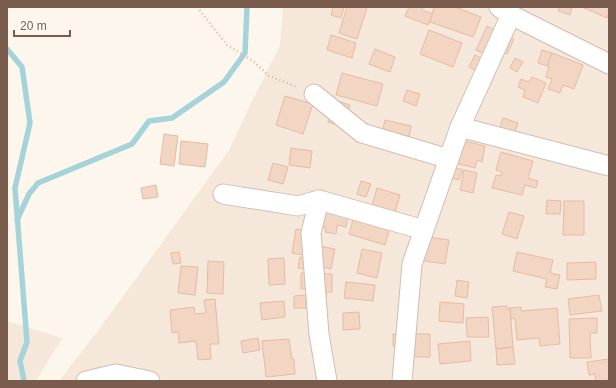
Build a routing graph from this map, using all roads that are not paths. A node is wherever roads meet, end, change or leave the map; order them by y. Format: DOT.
graph roads {
  1 [pos="505,11"];
  2 [pos="609,64"];
  3 [pos="314,94"];
  4 [pos="460,127"];
  5 [pos="449,159"];
  6 [pos="609,166"];
  7 [pos="223,194"];
  8 [pos="319,200"];
  9 [pos="424,230"];
  10 [pos="86,381"];
  11 [pos="150,381"];
  12 [pos="327,381"];
  13 [pos="402,381"];
  1 -- 2 [label="street"];
  1 -- 4 [label="street"];
  3 -- 5 [label="street"];
  4 -- 5 [label="street"];
  4 -- 6 [label="street"];
  5 -- 9 [label="street"];
  7 -- 8 [label="street"];
  8 -- 9 [label="street"];
  8 -- 12 [label="street"];
  9 -- 13 [label="street"];
  10 -- 11 [label="street"];
}
